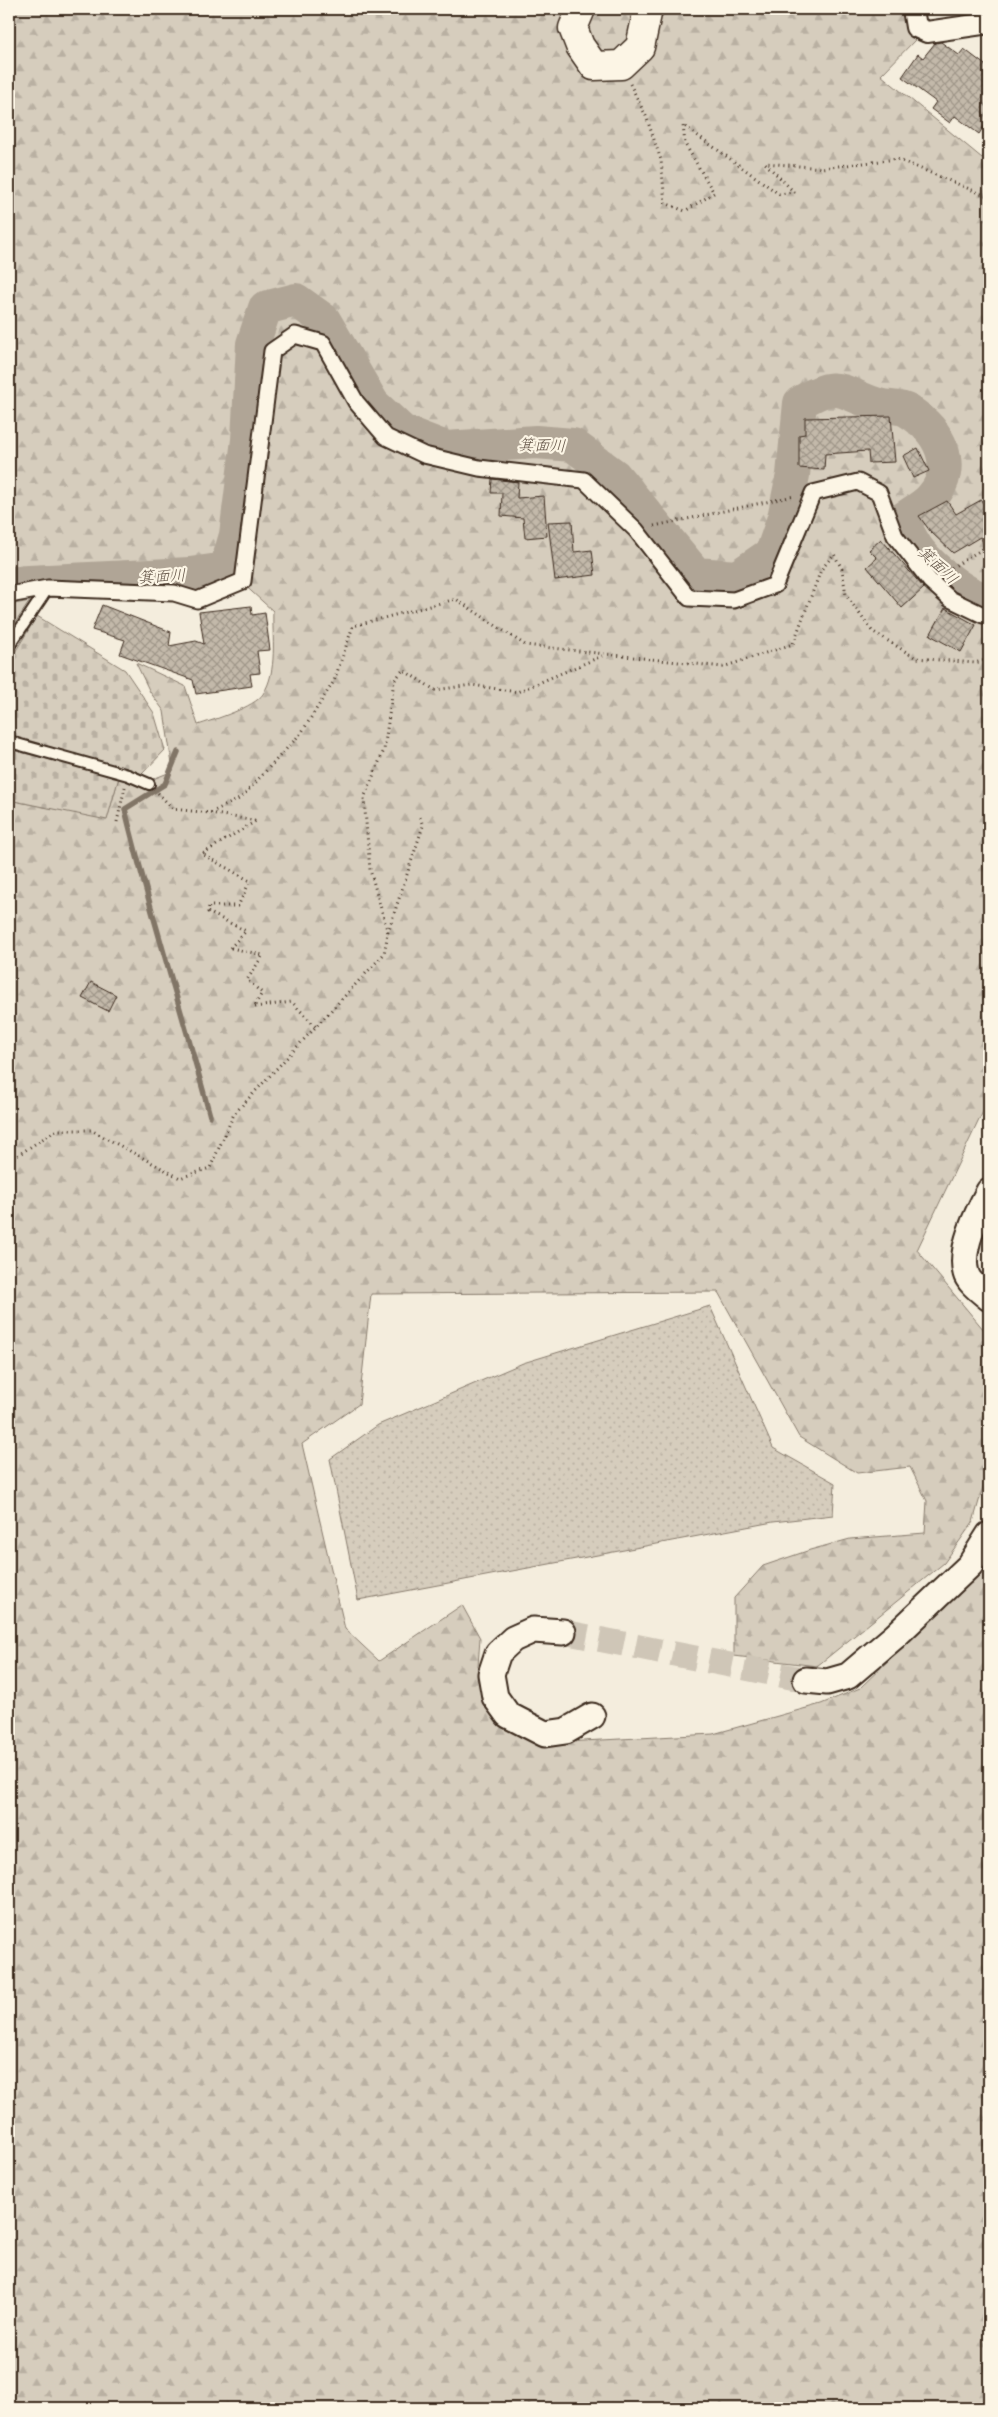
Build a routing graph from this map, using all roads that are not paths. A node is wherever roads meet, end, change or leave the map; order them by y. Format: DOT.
graph roads {
  1 [pos="580,9"];
  2 [pos="648,9"];
  3 [pos="913,9"];
  4 [pos="989,23"];
  5 [pos="48,588"];
  6 [pos="9,595"];
  7 [pos="989,614"];
  8 [pos="9,646"];
  9 [pos="9,740"];
  10 [pos="149,784"];
  11 [pos="989,1191"];
  12 [pos="989,1298"];
  13 [pos="989,1535"];
  14 [pos="563,1632"];
  15 [pos="806,1680"];
  16 [pos="592,1716"];
  1 -- 2 [label="main road"];
  3 -- 4 [label="street"];
  5 -- 6 [label="street"];
  5 -- 7 [label="street"];
  5 -- 8 [label="lane"];
  9 -- 10 [label="lane"];
  11 -- 12 [label="street"];
  13 -- 15 [label="street"];
  14 -- 16 [label="street"];
}
